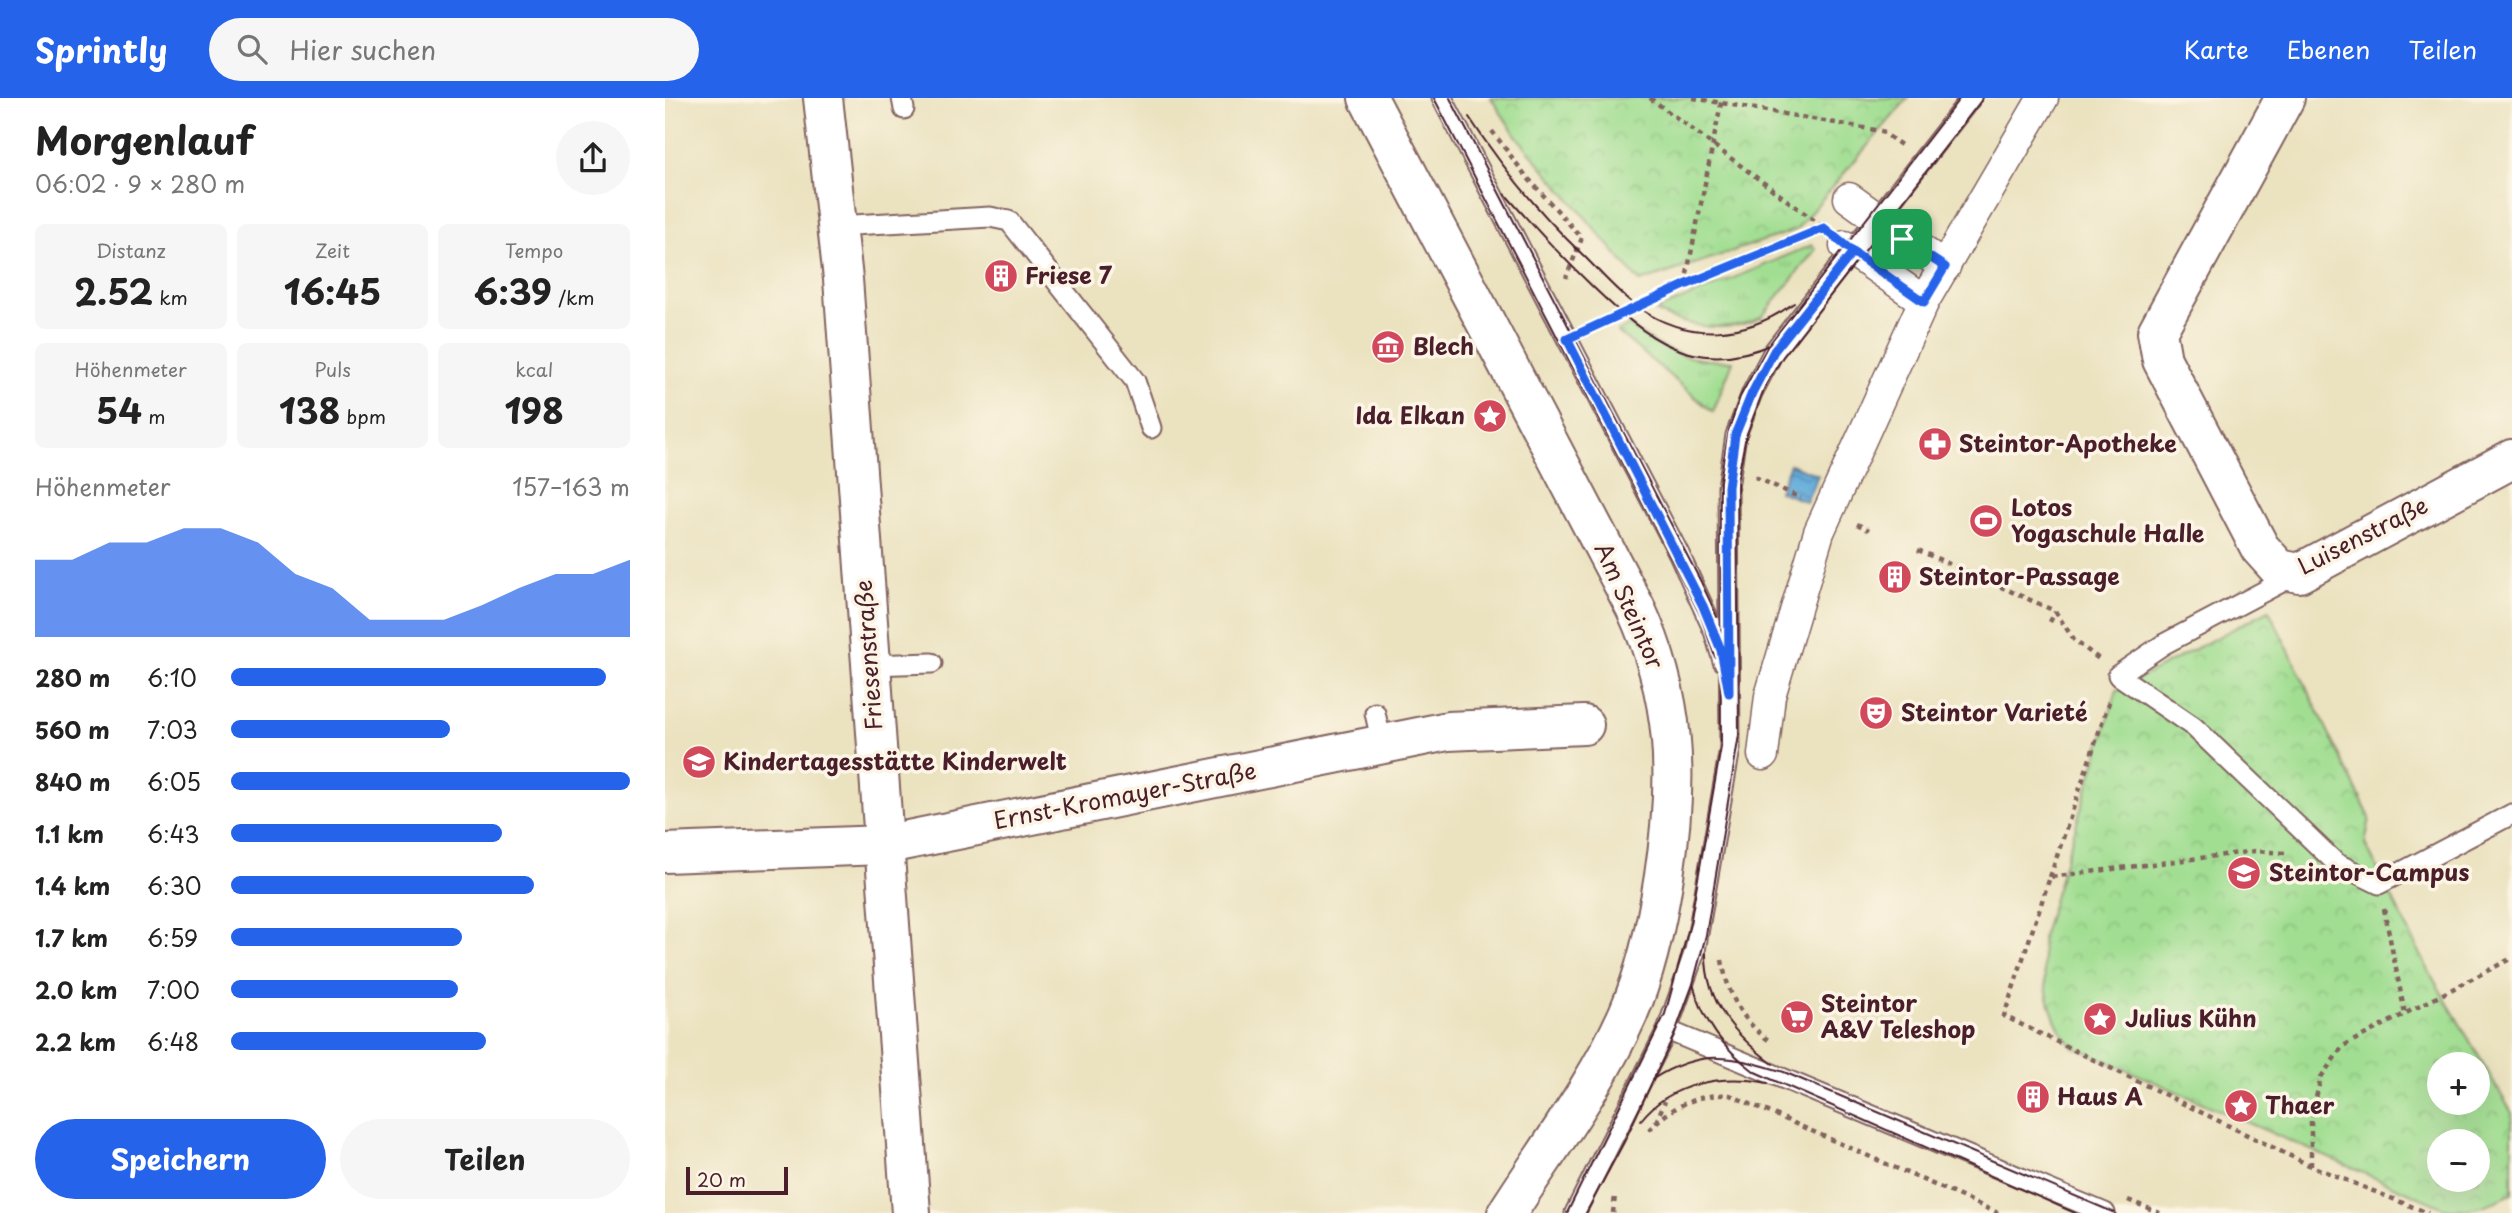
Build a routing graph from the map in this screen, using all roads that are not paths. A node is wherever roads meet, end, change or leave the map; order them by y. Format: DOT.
graph roads {
  1 [pos="823,98"];
  2 [pos="1369,98"];
  3 [pos="1442,98"];
  4 [pos="1971,98"];
  5 [pos="2043,98"];
  6 [pos="2285,98"];
  7 [pos="1849,198"];
  8 [pos="1877,220"];
  9 [pos="836,226"];
  10 [pos="1849,249"];
  11 [pos="1945,267"];
  12 [pos="1924,302"];
  13 [pos="1151,428"];
  14 [pos="2512,459"];
  15 [pos="2299,573"];
  16 [pos="932,663"];
  17 [pos="870,665"];
  18 [pos="1729,693"];
  19 [pos="1584,724"];
  20 [pos="1763,755"];
  21 [pos="2512,814"];
  22 [pos="883,845"];
  23 [pos="665,853"];
  24 [pos="1667,1030"];
  25 [pos="911,1213"];
  26 [pos="1507,1213"];
  27 [pos="1575,1213"];
  28 [pos="2105,1213"];
  1 -- 9 [label="street, Friesenstraße"];
  2 -- 26 [label="street, Am Steintor"];
  3 -- 18 [label="lane"];
  4 -- 8 [label="lane"];
  5 -- 11 [label="street"];
  6 -- 15 [label="street, Luisenstraße"];
  7 -- 8 [label="street"];
  8 -- 10 [label="lane"];
  8 -- 11 [label="street"];
  9 -- 13 [label="lane"];
  9 -- 17 [label="street, Friesenstraße"];
  10 -- 12 [label="street"];
  10 -- 18 [label="lane"];
  11 -- 12 [label="street"];
  12 -- 20 [label="street"];
  14 -- 15 [label="street, Luisenstraße"];
  15 -- 21 [label="lane"];
  16 -- 17 [label="lane"];
  17 -- 22 [label="street, Friesenstraße"];
  18 -- 24 [label="lane"];
  19 -- 22 [label="street, Ernst-Kromayer-Straße"];
  22 -- 23 [label="street, Ernst-Kromayer-Straße"];
  22 -- 25 [label="street, Friesenstraße"];
  24 -- 27 [label="lane"];
  24 -- 28 [label="lane"];
}
